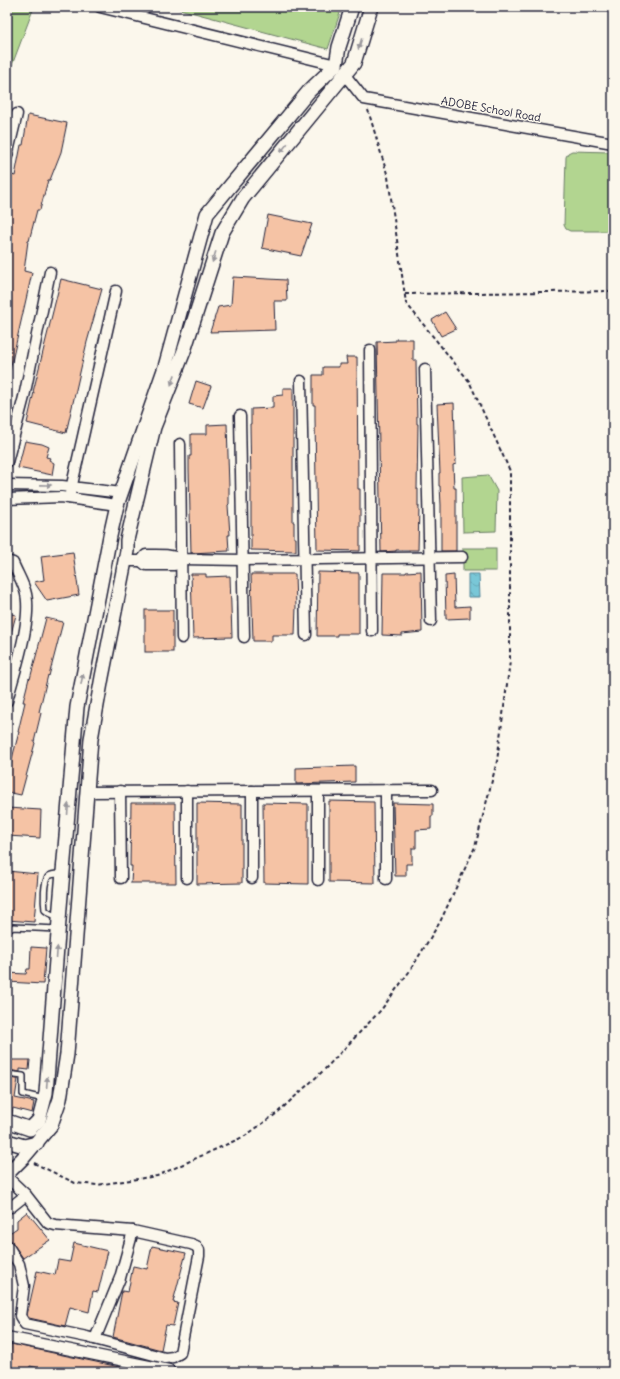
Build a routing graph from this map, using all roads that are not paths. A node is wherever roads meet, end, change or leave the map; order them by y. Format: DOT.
graph roads {
  1 [pos="100,7"];
  2 [pos="352,7"];
  3 [pos="371,7"];
  4 [pos="340,70"];
  5 [pos="17,114"];
  6 [pos="613,143"];
  7 [pos="7,156"];
  8 [pos="50,272"];
  9 [pos="116,291"];
  10 [pos="170,347"];
  11 [pos="370,350"];
  12 [pos="184,351"];
  13 [pos="425,369"];
  14 [pos="301,381"];
  15 [pos="240,416"];
  16 [pos="180,444"];
  17 [pos="7,462"];
  18 [pos="7,485"];
  19 [pos="71,486"];
  20 [pos="122,493"];
  21 [pos="69,498"];
  22 [pos="7,500"];
  23 [pos="117,505"];
  24 [pos="430,557"];
  25 [pos="462,557"];
  26 [pos="371,558"];
  27 [pos="181,559"];
  28 [pos="305,559"];
  29 [pos="243,560"];
  30 [pos="7,561"];
  31 [pos="124,561"];
  32 [pos="431,622"];
  33 [pos="372,630"];
  34 [pos="306,635"];
  35 [pos="244,637"];
  36 [pos="182,638"];
  37 [pos="7,701"];
  38 [pos="386,790"];
  39 [pos="432,790"];
  40 [pos="120,791"];
  41 [pos="187,791"];
  42 [pos="252,791"];
  43 [pos="318,791"];
  44 [pos="87,792"];
  45 [pos="66,839"];
  46 [pos="84,840"];
  47 [pos="120,878"];
  48 [pos="187,878"];
  49 [pos="252,878"];
  50 [pos="318,880"];
  51 [pos="386,880"];
  52 [pos="59,923"];
  53 [pos="7,931"];
  54 [pos="7,1074"];
  55 [pos="45,1099"];
  56 [pos="7,1121"];
  57 [pos="7,1141"];
  58 [pos="37,1144"];
  59 [pos="7,1174"];
  60 [pos="7,1177"];
  61 [pos="26,1195"];
  62 [pos="8,1207"];
  63 [pos="133,1231"];
  64 [pos="7,1245"];
  65 [pos="8,1337"];
  66 [pos="95,1339"];
  67 [pos="7,1348"];
  68 [pos="169,1370"];
  1 -- 4 [label="street"];
  2 -- 4 [label="street"];
  3 -- 4 [label="street, one-way"];
  4 -- 6 [label="street, ADOBE School Road"];
  4 -- 10 [label="street"];
  4 -- 12 [label="street, one-way"];
  5 -- 7 [label="street"];
  8 -- 17 [label="street"];
  9 -- 19 [label="street"];
  10 -- 12 [label="street"];
  10 -- 20 [label="street"];
  11 -- 26 [label="street"];
  12 -- 31 [label="street, one-way"];
  13 -- 24 [label="street"];
  14 -- 28 [label="street"];
  15 -- 29 [label="street"];
  16 -- 27 [label="street"];
  18 -- 19 [label="street, one-way"];
  19 -- 20 [label="street"];
  19 -- 21 [label="street"];
  20 -- 23 [label="street"];
  21 -- 22 [label="street"];
  21 -- 23 [label="street"];
  45 -- 23 [label="street, one-way"];
  24 -- 25 [label="street"];
  24 -- 26 [label="street"];
  24 -- 32 [label="street"];
  26 -- 28 [label="street"];
  26 -- 33 [label="street"];
  27 -- 29 [label="street"];
  27 -- 31 [label="street"];
  27 -- 36 [label="street"];
  28 -- 29 [label="street"];
  28 -- 34 [label="street"];
  29 -- 35 [label="street"];
  30 -- 37 [label="street"];
  31 -- 44 [label="street"];
  38 -- 39 [label="street"];
  38 -- 43 [label="street"];
  38 -- 51 [label="street"];
  40 -- 41 [label="street"];
  40 -- 44 [label="street"];
  40 -- 47 [label="street"];
  41 -- 42 [label="street"];
  41 -- 48 [label="street"];
  42 -- 43 [label="street"];
  42 -- 49 [label="street"];
  43 -- 50 [label="street"];
  44 -- 46 [label="street"];
  45 -- 46 [label="street"];
  45 -- 52 [label="street"];
  46 -- 58 [label="street"];
  52 -- 53 [label="lane"];
  55 -- 52 [label="street, one-way"];
  54 -- 55 [label="lane"];
  55 -- 56 [label="street"];
  57 -- 58 [label="street"];
  58 -- 59 [label="street"];
  60 -- 61 [label="street"];
  61 -- 62 [label="street"];
  61 -- 63 [label="street"];
  63 -- 66 [label="street"];
  63 -- 66 [label="street"];
  64 -- 66 [label="street"];
  65 -- 67 [label="street"];
  65 -- 68 [label="street"];
}
